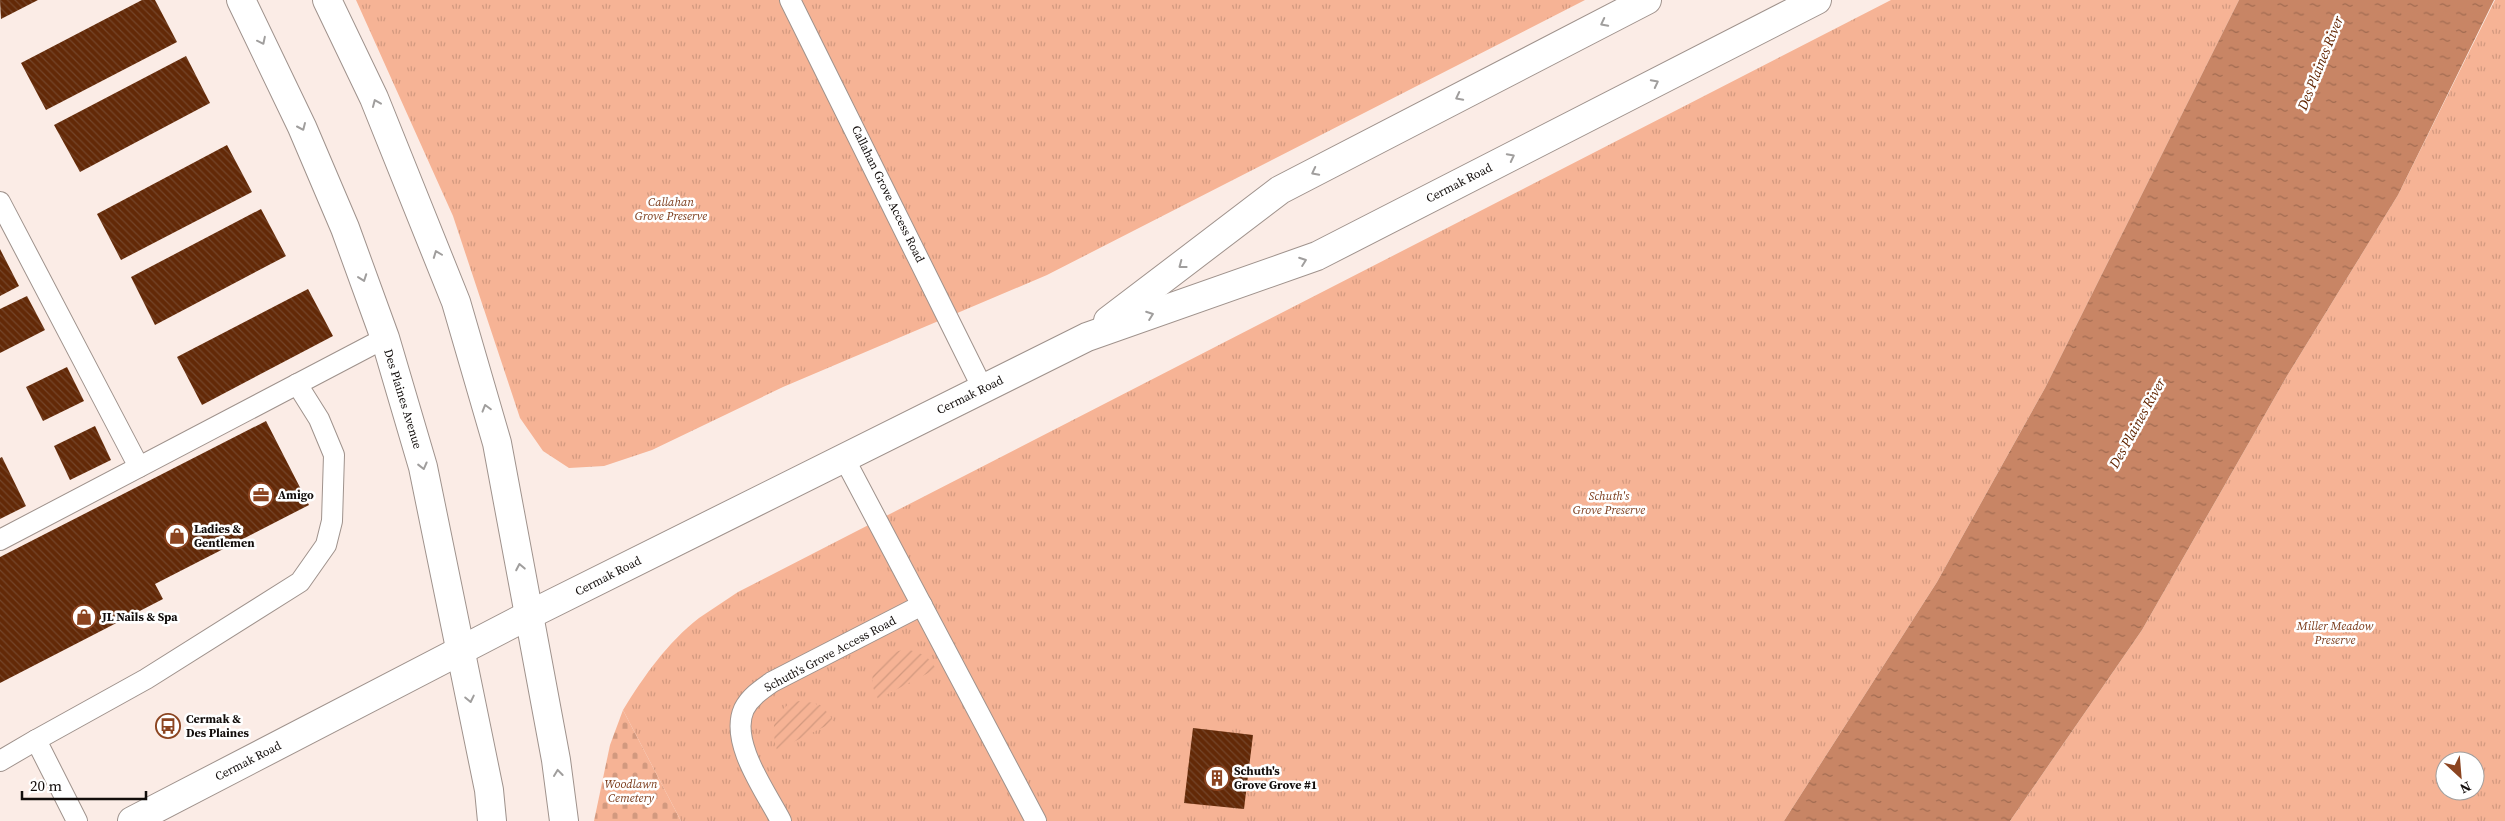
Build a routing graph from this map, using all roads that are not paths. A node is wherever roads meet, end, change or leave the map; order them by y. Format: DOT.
graph roads {
  1 [pos="241,0"];
  2 [pos="326,0"];
  3 [pos="790,0"];
  4 [pos="1647,0"];
  5 [pos="1817,0"];
  6 [pos="0,202"];
  7 [pos="1087,337"];
  8 [pos="385,338"];
  9 [pos="297,384"];
  10 [pos="983,389"];
  11 [pos="844,458"];
  12 [pos="139,467"];
  13 [pos="0,540"];
  14 [pos="922,606"];
  15 [pos="529,615"];
  16 [pos="461,652"];
  17 [pos="36,740"];
  18 [pos="0,760"];
  19 [pos="77,821"];
  20 [pos="132,821"];
  21 [pos="492,821"];
  22 [pos="564,821"];
  23 [pos="781,821"];
  24 [pos="1036,821"];
  1 -- 8 [label="main road, Des Plaines Avenue, one-way"];
  15 -- 2 [label="main road, one-way"];
  3 -- 10 [label="lane, Callahan Grove Access Road"];
  4 -- 7 [label="main road, Cermak Road, one-way"];
  7 -- 5 [label="main road, Cermak Road, one-way"];
  6 -- 12 [label="lane"];
  7 -- 10 [label="main road, Cermak Road"];
  8 -- 9 [label="lane"];
  8 -- 16 [label="main road, Des Plaines Avenue, one-way"];
  9 -- 12 [label="lane"];
  9 -- 17 [label="lane"];
  10 -- 11 [label="main road, Cermak Road"];
  11 -- 14 [label="lane"];
  11 -- 15 [label="main road, Cermak Road"];
  12 -- 13 [label="lane"];
  14 -- 23 [label="lane, Schuth's Grove Access Road"];
  14 -- 24 [label="lane"];
  15 -- 16 [label="main road, Cermak Road"];
  22 -- 15 [label="main road, one-way"];
  16 -- 20 [label="main road, Cermak Road"];
  16 -- 21 [label="main road, Des Plaines Avenue, one-way"];
  17 -- 18 [label="lane"];
  17 -- 19 [label="lane"];
}
